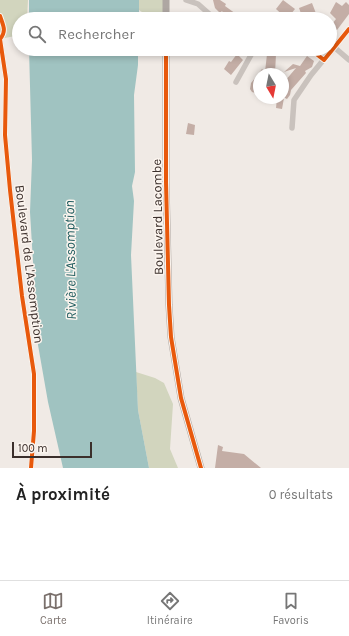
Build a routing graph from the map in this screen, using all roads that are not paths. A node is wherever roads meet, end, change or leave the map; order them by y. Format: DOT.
graph roads {
  1 [pos="166,0"];
  2 [pos="186,0"];
  3 [pos="166,12"];
  4 [pos="207,12"];
  5 [pos="349,29"];
  6 [pos="0,39"];
  7 [pos="337,43"];
  8 [pos="337,50"];
  9 [pos="166,56"];
  10 [pos="250,56"];
  11 [pos="327,56"];
  12 [pos="349,60"];
  13 [pos="236,82"];
  14 [pos="292,128"];
  15 [pos="31,468"];
  16 [pos="201,468"];
  1 -- 3 [label="main road"];
  2 -- 4 [label="street"];
  5 -- 7 [label="street"];
  6 -- 15 [label="street, Boulevard de L'Assomption"];
  8 -- 12 [label="street"];
  9 -- 16 [label="main road, Boulevard Lacombe"];
  10 -- 13 [label="street"];
  11 -- 14 [label="street"];
}
